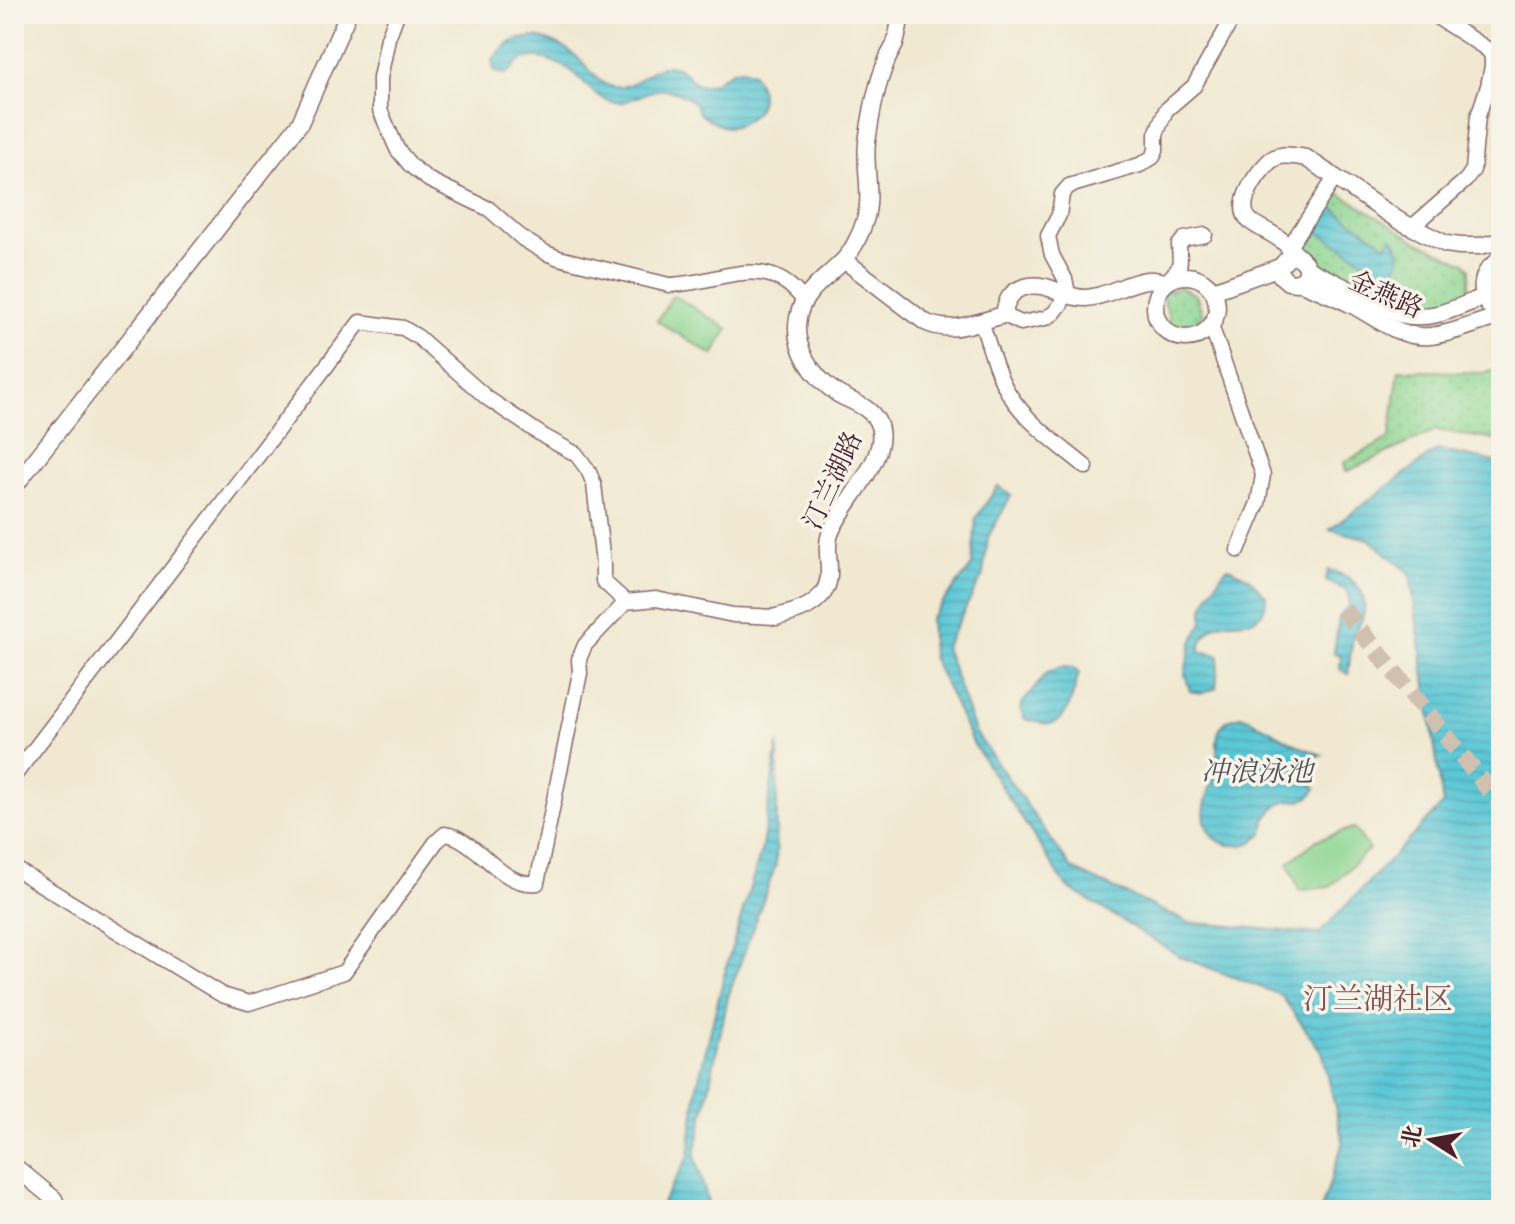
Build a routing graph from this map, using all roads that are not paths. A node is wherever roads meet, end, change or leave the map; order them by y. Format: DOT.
graph roads {
  1 [pos="348,14"];
  2 [pos="397,14"];
  3 [pos="901,14"];
  4 [pos="1235,14"];
  5 [pos="1432,14"];
  6 [pos="1333,176"];
  7 [pos="1412,227"];
  8 [pos="1205,235"];
  9 [pos="1501,241"];
  10 [pos="1446,244"];
  11 [pos="1501,248"];
  12 [pos="844,260"];
  13 [pos="1289,260"];
  14 [pos="1501,260"];
  15 [pos="1482,274"];
  16 [pos="1166,282"];
  17 [pos="1214,294"];
  18 [pos="1065,295"];
  19 [pos="1484,297"];
  20 [pos="804,301"];
  21 [pos="1004,315"];
  22 [pos="1501,315"];
  23 [pos="981,321"];
  24 [pos="1211,325"];
  25 [pos="1086,467"];
  26 [pos="14,487"];
  27 [pos="1238,550"];
  28 [pos="626,602"];
  29 [pos="776,617"];
  30 [pos="14,776"];
  31 [pos="14,868"];
  32 [pos="14,1166"];
  33 [pos="58,1210"];
  1 -- 26 [label="street"];
  2 -- 20 [label="street"];
  3 -- 12 [label="street"];
  4 -- 18 [label="street"];
  5 -- 7 [label="street"];
  6 -- 7 [label="street, 金燕路"];
  6 -- 13 [label="street"];
  6 -- 13 [label="street, 金燕路"];
  7 -- 10 [label="street, 金燕路"];
  8 -- 16 [label="street"];
  9 -- 10 [label="street, 金燕路"];
  10 -- 15 [label="street, 金燕路"];
  11 -- 15 [label="street"];
  12 -- 20 [label="street"];
  12 -- 23 [label="street"];
  13 -- 17 [label="street"];
  13 -- 19 [label="street, 金燕路"];
  13 -- 22 [label="street, 金燕路"];
  14 -- 15 [label="street"];
  15 -- 19 [label="street"];
  16 -- 17 [label="street"];
  16 -- 18 [label="street"];
  16 -- 24 [label="street"];
  17 -- 24 [label="street"];
  18 -- 21 [label="street"];
  18 -- 21 [label="street"];
  19 -- 22 [label="street, 金燕路"];
  20 -- 29 [label="street, 汀兰湖路"];
  21 -- 23 [label="street"];
  23 -- 25 [label="street"];
  24 -- 27 [label="street"];
  28 -- 29 [label="street"];
  28 -- 30 [label="street"];
  28 -- 31 [label="street"];
  32 -- 33 [label="street"];
}
